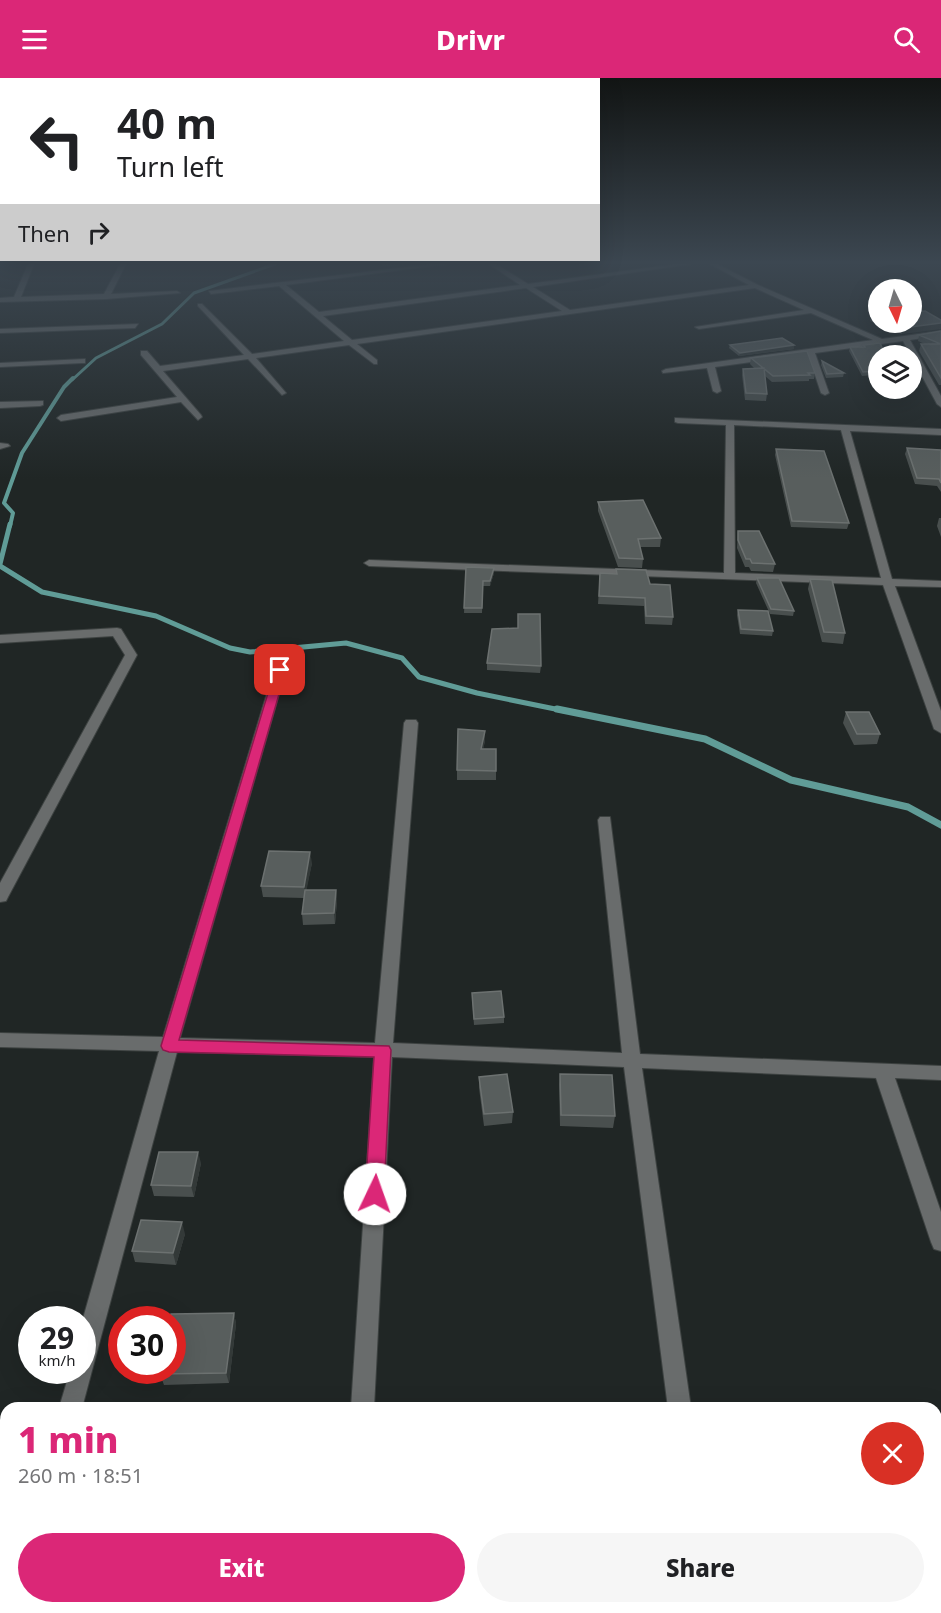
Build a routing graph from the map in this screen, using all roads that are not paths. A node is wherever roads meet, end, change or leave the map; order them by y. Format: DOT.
graph roads {
  1 [pos="230,336"];
  2 [pos="345,336"];
  3 [pos="390,336"];
  4 [pos="870,336"];
  5 [pos="922,336"];
  6 [pos="905,338"];
  7 [pos="351,341"];
  8 [pos="881,341"];
  9 [pos="811,352"];
  10 [pos="144,353"];
  11 [pos="250,356"];
  12 [pos="81,361"];
  13 [pos="374,362"];
  14 [pos="0,365"];
  15 [pos="711,366"];
  16 [pos="158,369"];
  17 [pos="666,371"];
  18 [pos="717,391"];
  19 [pos="282,393"];
  20 [pos="825,393"];
  21 [pos="183,399"];
  22 [pos="40,403"];
  23 [pos="941,404"];
  24 [pos="0,405"];
  25 [pos="198,417"];
  26 [pos="61,418"];
  27 [pos="678,420"];
  28 [pos="730,423"];
  29 [pos="845,428"];
  30 [pos="941,432"];
  31 [pos="369,563"];
  32 [pos="729,576"];
  33 [pos="888,583"];
  34 [pos="941,584"];
  35 [pos="0,639"];
  36 [pos="280,670"];
  37 [pos="411,723"];
  38 [pos="941,729"];
  39 [pos="605,820"];
  40 [pos="0,897"];
  41 [pos="0,1040"];
  42 [pos="169,1046"];
  43 [pos="383,1050"];
  44 [pos="632,1062"];
  45 [pos="883,1071"];
  46 [pos="941,1073"];
  47 [pos="941,1242"];
  48 [pos="96,1313"];
  49 [pos="77,1384"];
  50 [pos="72,1402"];
  51 [pos="362,1402"];
  52 [pos="678,1402"];
  1 -- 11 [label="street"];
  2 -- 7 [label="street"];
  3 -- 7 [label="street"];
  4 -- 8 [label="street"];
  5 -- 6 [label="street"];
  6 -- 8 [label="street"];
  6 -- 23 [label="street"];
  7 -- 11 [label="street"];
  7 -- 13 [label="street"];
  8 -- 9 [label="street"];
  9 -- 15 [label="street"];
  9 -- 20 [label="street"];
  10 -- 16 [label="street"];
  11 -- 16 [label="street"];
  11 -- 19 [label="street"];
  12 -- 14 [label="street"];
  15 -- 17 [label="street"];
  15 -- 18 [label="street"];
  16 -- 21 [label="street"];
  21 -- 25 [label="street"];
  21 -- 26 [label="street"];
  22 -- 24 [label="street"];
  27 -- 28 [label="street"];
  28 -- 29 [label="street"];
  28 -- 32 [label="street"];
  29 -- 30 [label="street"];
  29 -- 33 [label="street"];
  31 -- 32 [label="street"];
  32 -- 33 [label="street"];
  33 -- 34 [label="street"];
  33 -- 38 [label="street"];
  35 -- 40 [label="street"];
  36 -- 42 [label="street"];
  37 -- 43 [label="street"];
  39 -- 44 [label="street"];
  41 -- 42 [label="street"];
  42 -- 43 [label="street"];
  42 -- 48 [label="street"];
  43 -- 44 [label="street"];
  43 -- 51 [label="street"];
  44 -- 45 [label="street"];
  44 -- 52 [label="street"];
  45 -- 46 [label="street"];
  45 -- 47 [label="street"];
  49 -- 50 [label="street"];
}
